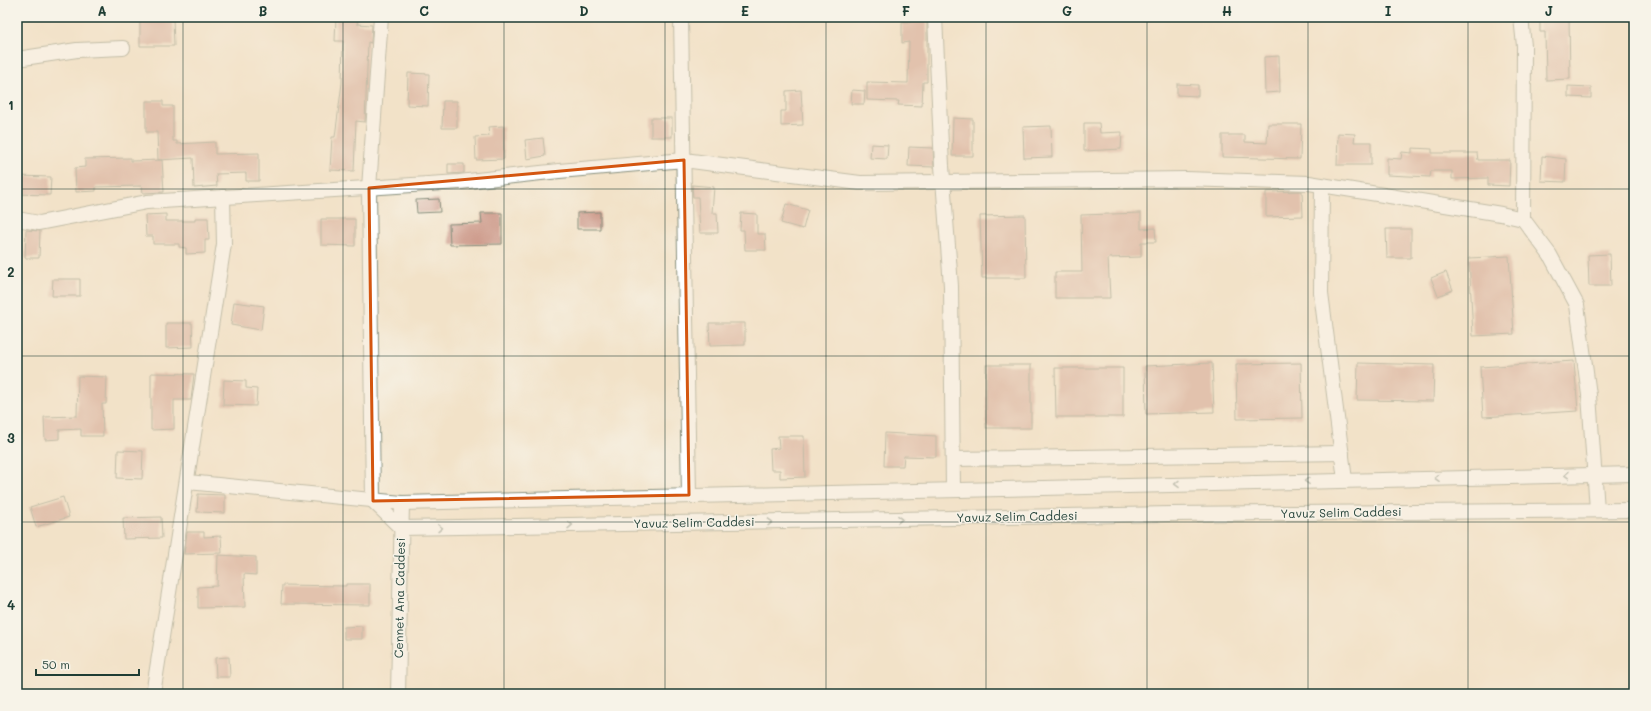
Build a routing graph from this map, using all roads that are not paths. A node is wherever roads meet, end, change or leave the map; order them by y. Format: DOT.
graph roads {
  1 [pos="381,17"];
  2 [pos="681,17"];
  3 [pos="935,17"];
  4 [pos="1521,17"];
  5 [pos="123,48"];
  6 [pos="17,59"];
  7 [pos="684,160"];
  8 [pos="944,182"];
  9 [pos="1322,186"];
  10 [pos="369,188"];
  11 [pos="223,197"];
  12 [pos="17,219"];
  13 [pos="1523,219"];
  14 [pos="1342,453"];
  15 [pos="953,459"];
  16 [pos="1594,474"];
  17 [pos="1634,474"];
  18 [pos="1345,480"];
  19 [pos="188,482"];
  20 [pos="953,489"];
  21 [pos="689,495"];
  22 [pos="373,501"];
  23 [pos="402,503"];
  24 [pos="1597,510"];
  25 [pos="1634,510"];
  26 [pos="401,528"];
  27 [pos="153,694"];
  28 [pos="398,694"];
  1 -- 10 [label="street"];
  2 -- 7 [label="street"];
  3 -- 8 [label="street"];
  4 -- 13 [label="street"];
  5 -- 6 [label="street"];
  7 -- 8 [label="street"];
  7 -- 10 [label="street"];
  7 -- 21 [label="street"];
  8 -- 9 [label="street"];
  8 -- 15 [label="street"];
  9 -- 13 [label="street"];
  9 -- 14 [label="street"];
  10 -- 11 [label="street"];
  10 -- 22 [label="street"];
  11 -- 12 [label="street"];
  11 -- 19 [label="street"];
  13 -- 16 [label="street"];
  14 -- 15 [label="street"];
  14 -- 18 [label="street"];
  15 -- 20 [label="street"];
  16 -- 17 [label="street"];
  16 -- 18 [label="street, one-way"];
  16 -- 24 [label="street"];
  18 -- 20 [label="street, one-way"];
  19 -- 22 [label="street"];
  19 -- 27 [label="street"];
  20 -- 21 [label="street"];
  21 -- 23 [label="street"];
  22 -- 23 [label="street"];
  22 -- 26 [label="street"];
  23 -- 26 [label="street, Cennet Ana Caddesi"];
  24 -- 25 [label="street, Yavuz Selim Caddesi"];
  26 -- 24 [label="street, Yavuz Selim Caddesi, one-way"];
  26 -- 28 [label="street, Cennet Ana Caddesi"];
}
